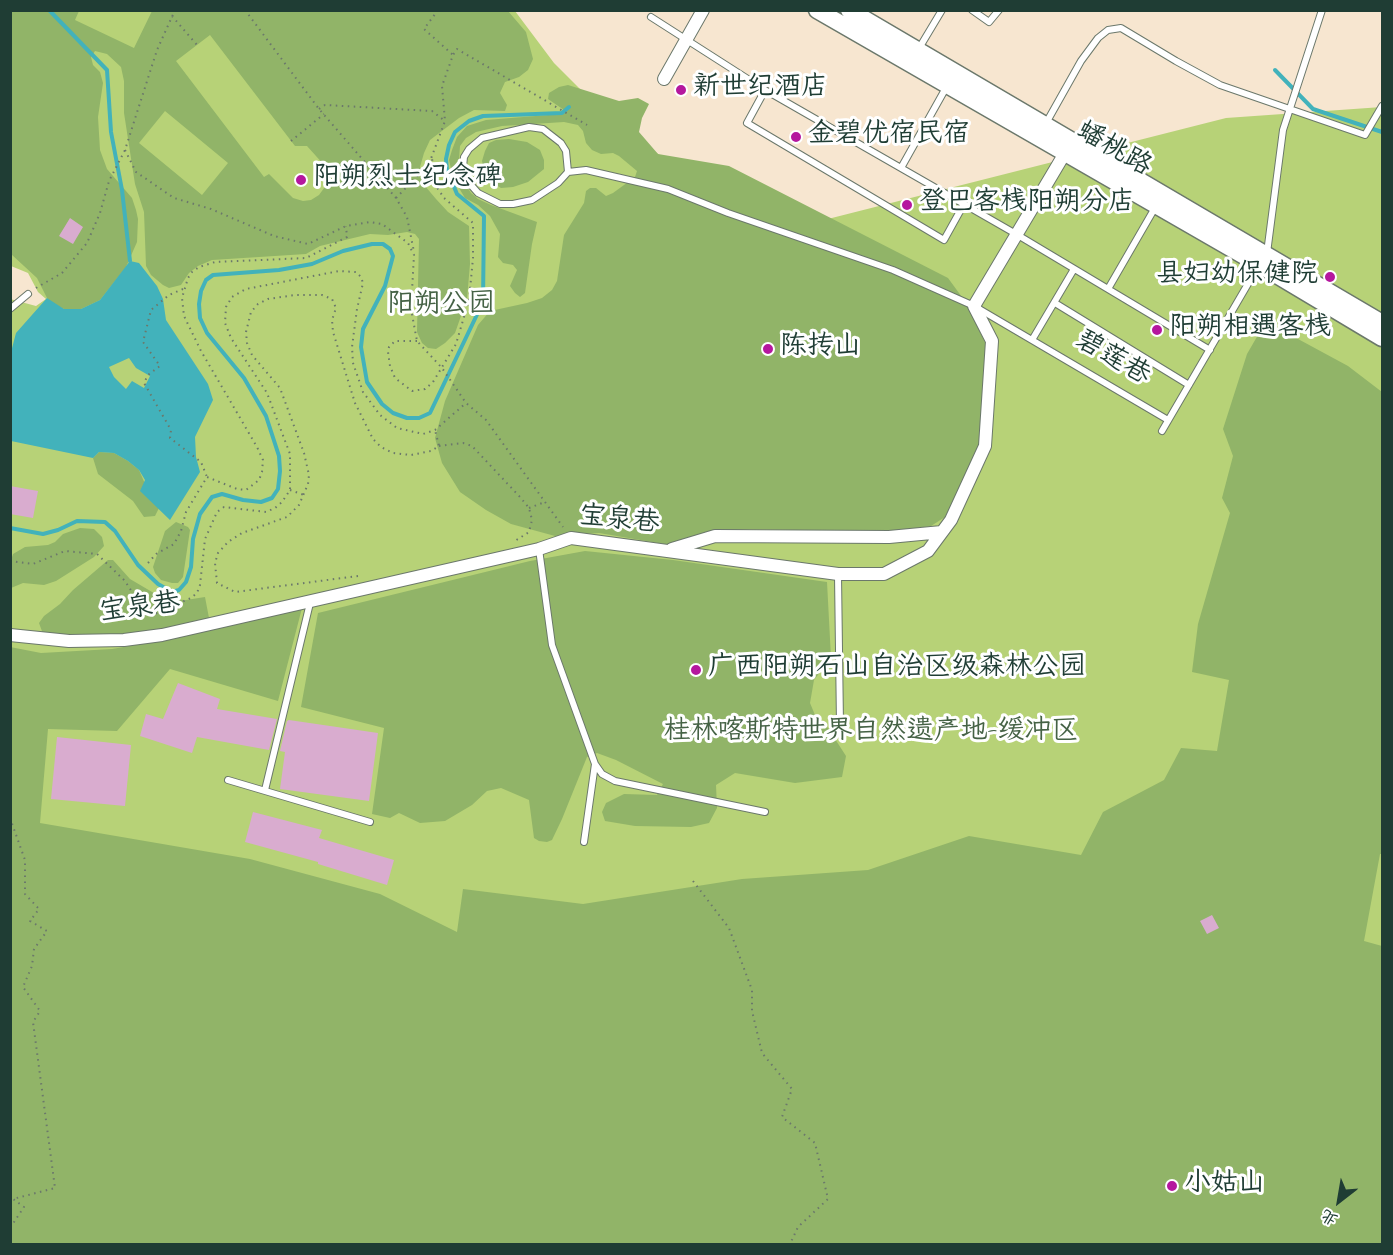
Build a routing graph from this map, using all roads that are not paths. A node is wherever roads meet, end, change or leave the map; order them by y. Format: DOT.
graph roads {
  1 [pos="703,10"];
  2 [pos="817,10"];
  3 [pos="849,10"];
  4 [pos="942,10"];
  5 [pos="972,10"];
  6 [pos="999,10"];
  7 [pos="1322,10"];
  8 [pos="651,17"];
  9 [pos="685,40"];
  10 [pos="917,51"];
  11 [pos="664,79"];
  12 [pos="947,86"];
  13 [pos="765,90"];
  14 [pos="1383,106"];
  15 [pos="1290,108"];
  16 [pos="1374,119"];
  17 [pos="1383,120"];
  18 [pos="1045,126"];
  19 [pos="1065,153"];
  20 [pos="900,168"];
  21 [pos="568,172"];
  22 [pos="964,204"];
  23 [pos="1156,206"];
  24 [pos="1016,234"];
  25 [pos="1263,259"];
  26 [pos="1074,269"];
  27 [pos="1108,289"];
  28 [pos="28,294"];
  29 [pos="1055,303"];
  30 [pos="975,306"];
  31 [pos="10,309"];
  32 [pos="1383,323"];
  33 [pos="1383,339"];
  34 [pos="1032,340"];
  35 [pos="1210,350"];
  36 [pos="1189,385"];
  37 [pos="1168,420"];
  38 [pos="1162,431"];
  39 [pos="942,532"];
  40 [pos="539,549"];
  41 [pos="667,550"];
  42 [pos="837,574"];
  43 [pos="310,603"];
  44 [pos="10,635"];
  45 [pos="840,725"];
  46 [pos="595,764"];
  47 [pos="228,780"];
  48 [pos="265,790"];
  49 [pos="765,812"];
  50 [pos="370,822"];
  51 [pos="584,842"];
  1 -- 9 [label="street"];
  2 -- 12 [label="main road, 蟠桃路"];
  3 -- 10 [label="main road, 蟠桃路"];
  4 -- 10 [label="lane"];
  5 -- 6 [label="lane"];
  7 -- 15 [label="lane"];
  8 -- 9 [label="lane"];
  9 -- 11 [label="street"];
  9 -- 13 [label="lane"];
  10 -- 18 [label="main road, 蟠桃路"];
  12 -- 19 [label="main road, 蟠桃路"];
  12 -- 20 [label="lane"];
  13 -- 20 [label="lane"];
  13 -- 22 [label="lane"];
  14 -- 16 [label="lane"];
  15 -- 16 [label="lane"];
  15 -- 18 [label="lane"];
  15 -- 25 [label="lane"];
  16 -- 17 [label="lane"];
  18 -- 25 [label="main road, 蟠桃路"];
  19 -- 23 [label="main road, 蟠桃路"];
  19 -- 24 [label="street"];
  20 -- 22 [label="lane"];
  21 -- 21 [label="lane"];
  21 -- 30 [label="lane, 碧莲巷"];
  22 -- 24 [label="lane"];
  23 -- 25 [label="main road, 蟠桃路"];
  23 -- 27 [label="lane"];
  24 -- 26 [label="lane"];
  24 -- 30 [label="street"];
  25 -- 32 [label="main road, 蟠桃路"];
  25 -- 33 [label="main road, 蟠桃路"];
  25 -- 35 [label="lane, 碧莲巷"];
  26 -- 27 [label="lane"];
  26 -- 29 [label="lane, 碧莲巷"];
  27 -- 35 [label="lane"];
  28 -- 31 [label="lane"];
  29 -- 34 [label="lane, 碧莲巷"];
  29 -- 36 [label="lane, 碧莲巷"];
  30 -- 34 [label="lane, 碧莲巷"];
  30 -- 39 [label="street, 宝泉巷"];
  34 -- 37 [label="lane, 碧莲巷"];
  35 -- 36 [label="lane, 碧莲巷"];
  36 -- 37 [label="lane, 碧莲巷"];
  37 -- 38 [label="lane, 碧莲巷"];
  39 -- 41 [label="street"];
  39 -- 42 [label="street, 宝泉巷"];
  40 -- 41 [label="street, 宝泉巷"];
  40 -- 43 [label="street, 宝泉巷"];
  40 -- 46 [label="lane"];
  41 -- 42 [label="street, 宝泉巷"];
  42 -- 45 [label="lane"];
  43 -- 44 [label="street, 宝泉巷"];
  43 -- 48 [label="lane"];
  46 -- 49 [label="lane"];
  46 -- 51 [label="lane"];
  47 -- 48 [label="lane"];
  48 -- 50 [label="lane"];
}
